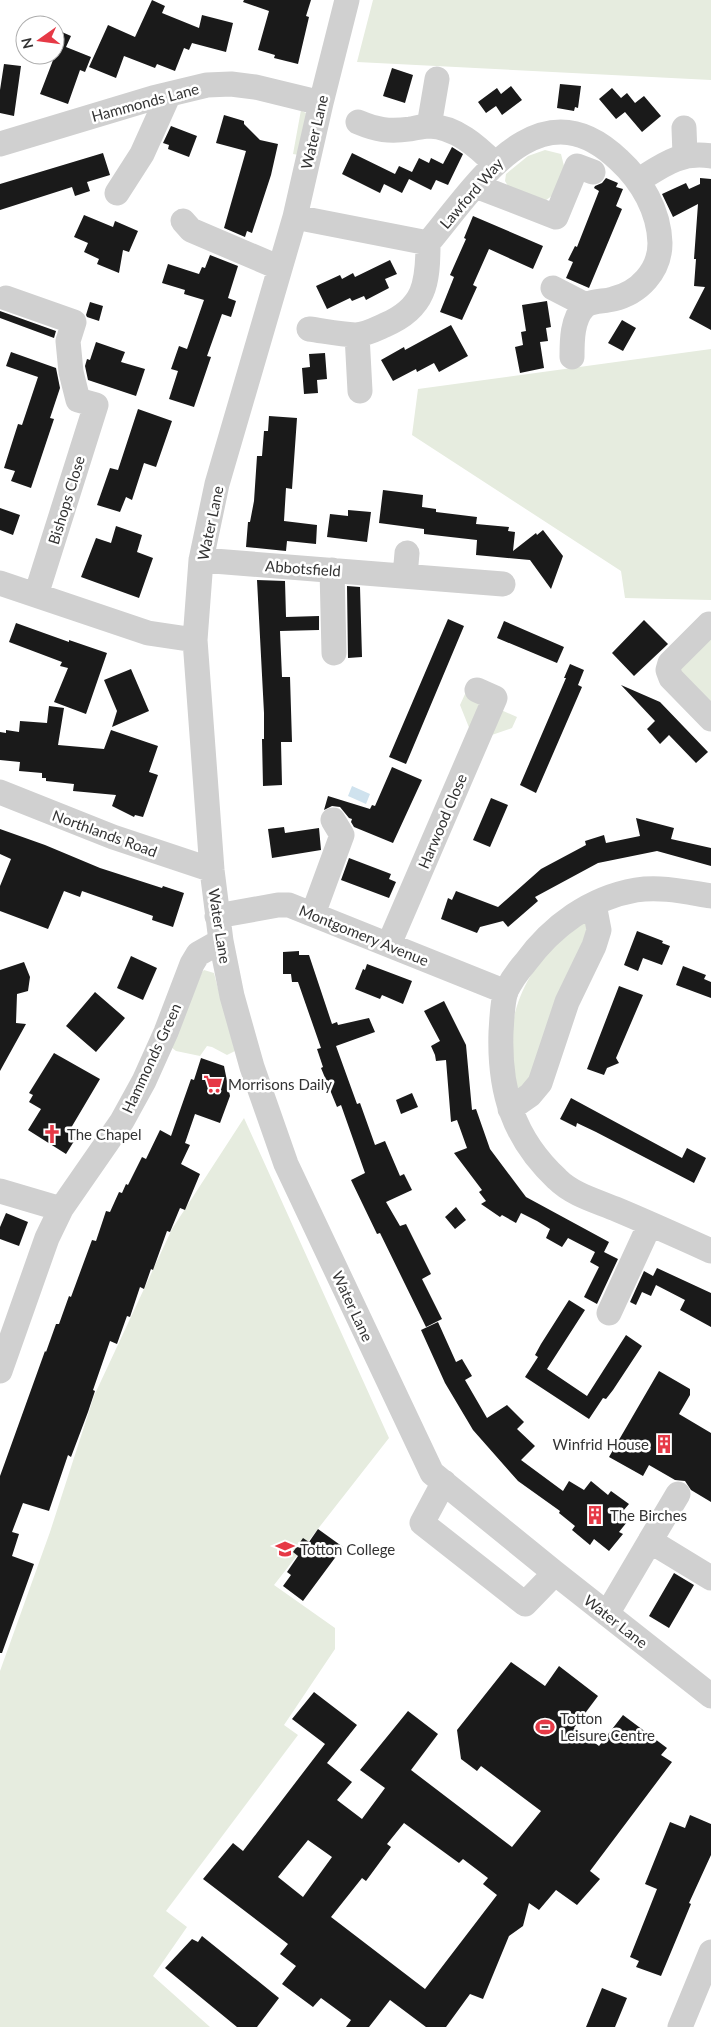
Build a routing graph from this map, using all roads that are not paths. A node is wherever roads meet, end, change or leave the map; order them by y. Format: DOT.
graph roads {
  1 [pos="347,0"];
  2 [pos="437,79"];
  3 [pos="169,94"];
  4 [pos="321,103"];
  5 [pos="358,122"];
  6 [pos="429,126"];
  7 [pos="684,128"];
  8 [pos="0,144"];
  9 [pos="684,155"];
  10 [pos="711,156"];
  11 [pos="495,164"];
  12 [pos="593,172"];
  13 [pos="639,180"];
  14 [pos="476,186"];
  15 [pos="117,193"];
  16 [pos="295,218"];
  17 [pos="183,221"];
  18 [pos="428,243"];
  19 [pos="280,268"];
  20 [pos="553,288"];
  21 [pos="6,298"];
  22 [pos="586,305"];
  23 [pos="309,329"];
  24 [pos="358,335"];
  25 [pos="572,357"];
  26 [pos="360,391"];
  27 [pos="201,560"];
  28 [pos="332,570"];
  29 [pos="0,583"];
  30 [pos="503,584"];
  31 [pos="36,595"];
  32 [pos="706,622"];
  33 [pos="195,640"];
  34 [pos="334,653"];
  35 [pos="495,698"];
  36 [pos="711,718"];
  37 [pos="0,792"];
  38 [pos="333,820"];
  39 [pos="212,870"];
  40 [pos="711,896"];
  41 [pos="594,904"];
  42 [pos="313,914"];
  43 [pos="218,916"];
  44 [pos="221,941"];
  45 [pos="389,944"];
  46 [pos="506,992"];
  47 [pos="510,1109"];
  48 [pos="0,1191"];
  49 [pos="61,1210"];
  50 [pos="650,1224"];
  51 [pos="711,1251"];
  52 [pos="609,1313"];
  53 [pos="0,1371"];
  54 [pos="444,1482"];
  55 [pos="678,1494"];
  56 [pos="650,1541"];
  57 [pos="555,1573"];
  58 [pos="711,1578"];
  59 [pos="607,1614"];
  60 [pos="711,1696"];
  61 [pos="711,1952"];
  62 [pos="680,2027"];
  1 -- 4 [label="street, Water Lane"];
  2 -- 6 [label="street"];
  3 -- 4 [label="street, Hammonds Lane"];
  3 -- 8 [label="street, Hammonds Lane"];
  3 -- 15 [label="street"];
  4 -- 16 [label="street, Water Lane"];
  5 -- 6 [label="street"];
  6 -- 11 [label="street"];
  7 -- 9 [label="street"];
  9 -- 10 [label="street"];
  9 -- 13 [label="street"];
  11 -- 13 [label="street, Lawford Way"];
  11 -- 14 [label="street, Lawford Way"];
  12 -- 14 [label="street"];
  13 -- 22 [label="street, Lawford Way"];
  14 -- 18 [label="street, Lawford Way"];
  16 -- 18 [label="street"];
  16 -- 19 [label="street, Water Lane"];
  17 -- 19 [label="street"];
  18 -- 24 [label="street"];
  19 -- 27 [label="street, Water Lane"];
  20 -- 22 [label="street"];
  21 -- 31 [label="street, Bishops Close"];
  22 -- 25 [label="street"];
  23 -- 24 [label="street"];
  24 -- 26 [label="street"];
  27 -- 28 [label="street, Abbotsfield"];
  27 -- 33 [label="street, Water Lane"];
  28 -- 30 [label="street, Abbotsfield"];
  28 -- 34 [label="street"];
  29 -- 31 [label="street"];
  31 -- 33 [label="street"];
  32 -- 36 [label="street"];
  33 -- 39 [label="street, Water Lane"];
  35 -- 45 [label="street, Harwood Close"];
  37 -- 39 [label="street, Northlands Road"];
  38 -- 42 [label="street"];
  39 -- 43 [label="street, Water Lane"];
  40 -- 41 [label="street"];
  41 -- 46 [label="street"];
  41 -- 47 [label="street"];
  42 -- 43 [label="street, Montgomery Avenue"];
  42 -- 45 [label="street, Montgomery Avenue"];
  43 -- 44 [label="street, Water Lane"];
  44 -- 49 [label="street, Hammonds Green"];
  44 -- 54 [label="street, Water Lane"];
  45 -- 46 [label="street, Montgomery Avenue"];
  46 -- 47 [label="street"];
  47 -- 50 [label="street"];
  48 -- 49 [label="street"];
  49 -- 53 [label="street, Hammonds Green"];
  50 -- 51 [label="street"];
  50 -- 52 [label="street"];
  54 -- 57 [label="street, Water Lane"];
  54 -- 57 [label="street"];
  55 -- 56 [label="street"];
  56 -- 58 [label="street"];
  56 -- 59 [label="street"];
  57 -- 59 [label="street, Water Lane"];
  59 -- 60 [label="street, Water Lane"];
  61 -- 62 [label="street"];
}
